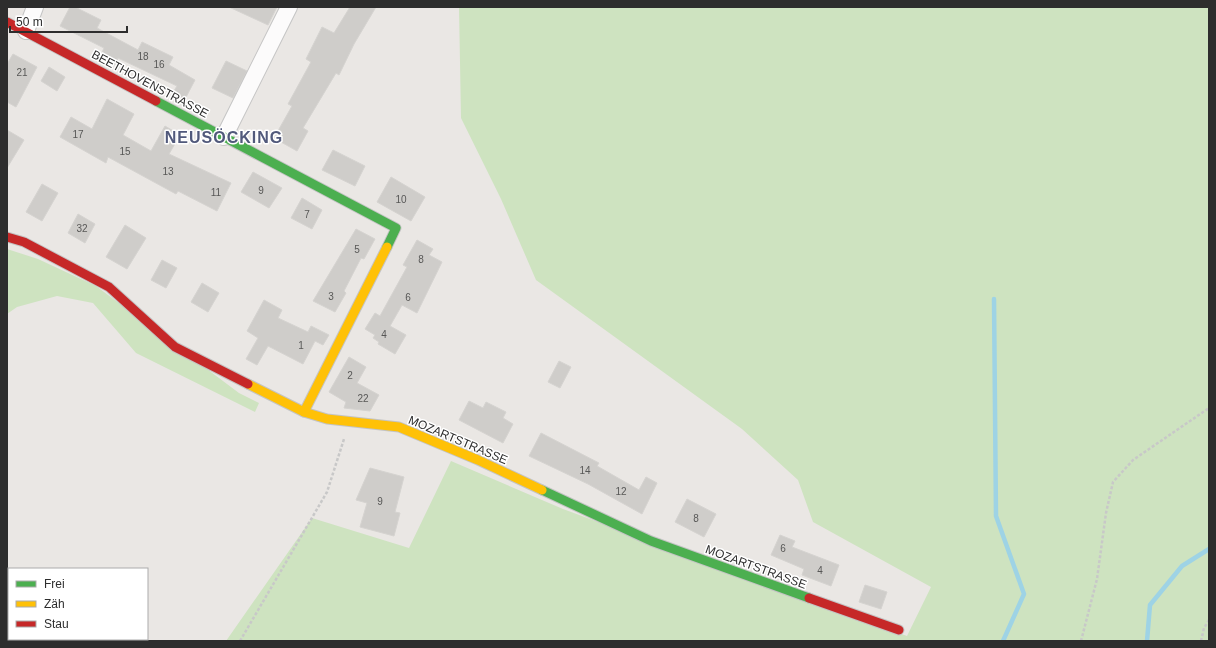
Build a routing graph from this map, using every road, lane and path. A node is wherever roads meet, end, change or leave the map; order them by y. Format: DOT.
graph roads {
  1 [pos="35,7"];
  2 [pos="289,7"];
  3 [pos="7,22"];
  4 [pos="26,31"];
  5 [pos="224,137"];
  6 [pos="7,236"];
  7 [pos="1209,408"];
  8 [pos="304,412"];
  9 [pos="349,422"];
  10 [pos="1209,620"];
  11 [pos="899,630"];
  12 [pos="240,641"];
  13 [pos="1081,641"];
  14 [pos="1201,641"];
  1 -- 4 [label="street"];
  2 -- 5 [label="street"];
  3 -- 4 [label="street, BEETHOVENSTRASSE"];
  4 -- 5 [label="street, BEETHOVENSTRASSE"];
  5 -- 8 [label="street, BEETHOVENSTRASSE"];
  6 -- 8 [label="street, MOZARTSTRASSE"];
  7 -- 13 [label="path"];
  8 -- 9 [label="street, MOZARTSTRASSE"];
  9 -- 11 [label="street, MOZARTSTRASSE"];
  9 -- 12 [label="path"];
  10 -- 14 [label="path"];
}
